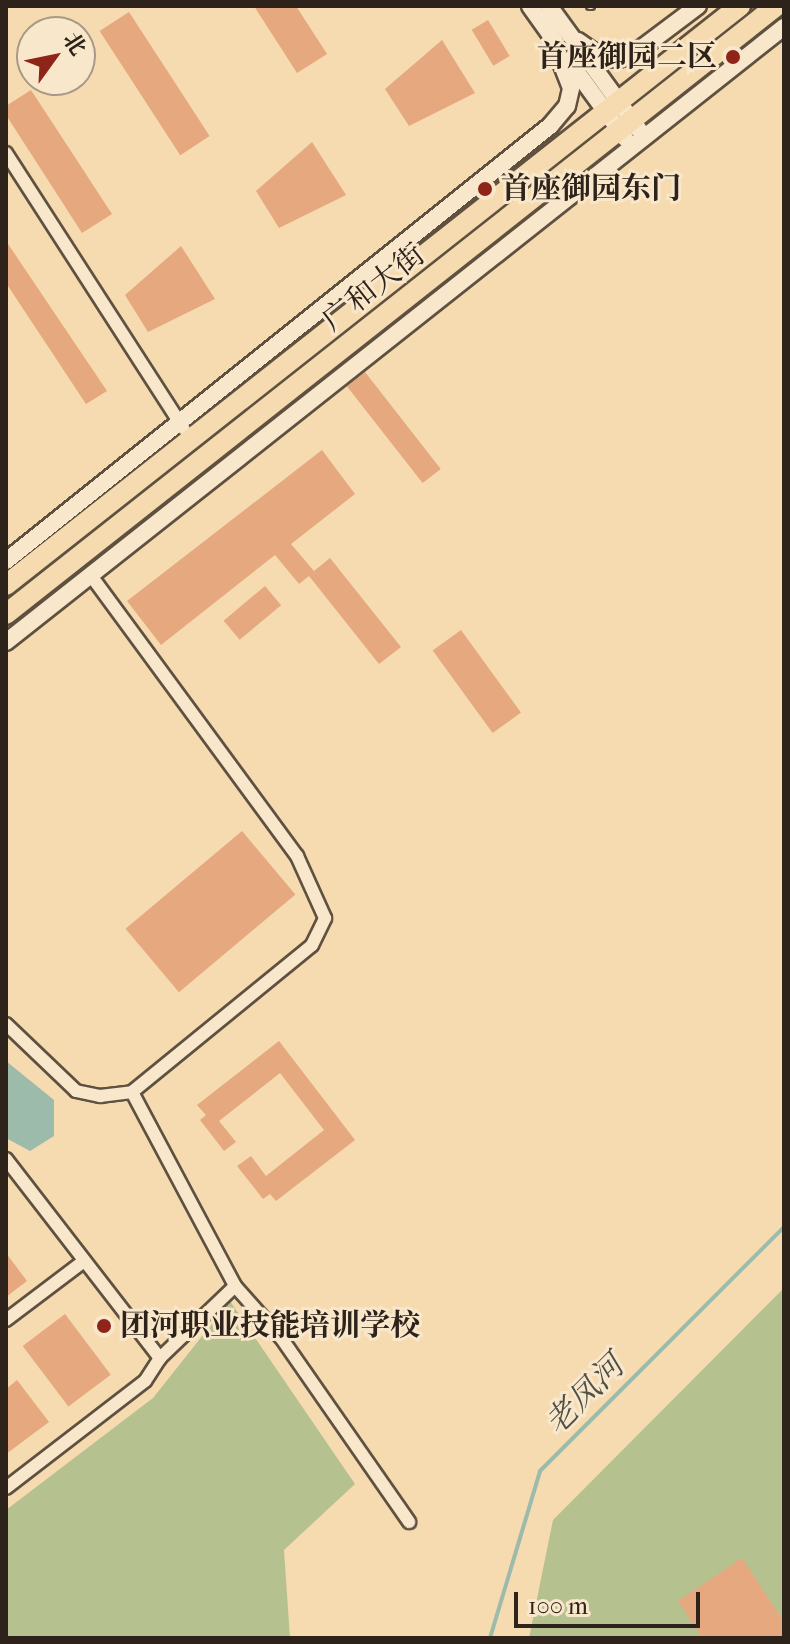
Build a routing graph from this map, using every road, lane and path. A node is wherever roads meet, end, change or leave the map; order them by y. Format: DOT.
graph roads {
  1 [pos="530,6"];
  2 [pos="549,6"];
  3 [pos="698,6"];
  4 [pos="740,6"];
  5 [pos="776,6"];
  6 [pos="784,27"];
  7 [pos="557,31"];
  8 [pos="567,106"];
  9 [pos="612,109"];
  10 [pos="632,135"];
  11 [pos="6,153"];
  12 [pos="537,168"];
  13 [pos="187,433"];
  14 [pos="222,446"];
  15 [pos="202,487"];
  16 [pos="6,561"];
  17 [pos="93,578"];
  18 [pos="6,585"];
  19 [pos="6,614"];
  20 [pos="6,642"];
  21 [pos="6,1024"];
  22 [pos="132,1092"];
  23 [pos="6,1159"];
  24 [pos="84,1261"];
  25 [pos="235,1286"];
  26 [pos="6,1320"];
  27 [pos="160,1358"];
  28 [pos="6,1488"];
  29 [pos="409,1522"];
  1 -- 7 [label="street"];
  2 -- 7 [label="street"];
  3 -- 7 [label="street"];
  4 -- 9 [label="main road, 广和大街"];
  5 -- 10 [label="main road, 广和大街"];
  6 -- 10 [label="street"];
  7 -- 8 [label="street"];
  7 -- 9 [label="street"];
  8 -- 12 [label="street"];
  8 -- 13 [label="street"];
  9 -- 10 [label="street"];
  9 -- 12 [label="main road, 广和大街"];
  10 -- 14 [label="main road, 广和大街"];
  10 -- 15 [label="street"];
  11 -- 13 [label="street"];
  12 -- 13 [label="main road, 广和大街"];
  13 -- 16 [label="street"];
  13 -- 18 [label="main road, 广和大街"];
  14 -- 15 [label="street"];
  14 -- 19 [label="main road, 广和大街"];
  15 -- 17 [label="street"];
  17 -- 20 [label="street"];
  17 -- 22 [label="street"];
  21 -- 22 [label="street"];
  22 -- 25 [label="street"];
  23 -- 24 [label="street"];
  24 -- 26 [label="street"];
  24 -- 27 [label="street"];
  25 -- 27 [label="street"];
  25 -- 29 [label="street"];
  27 -- 28 [label="street"];
}
